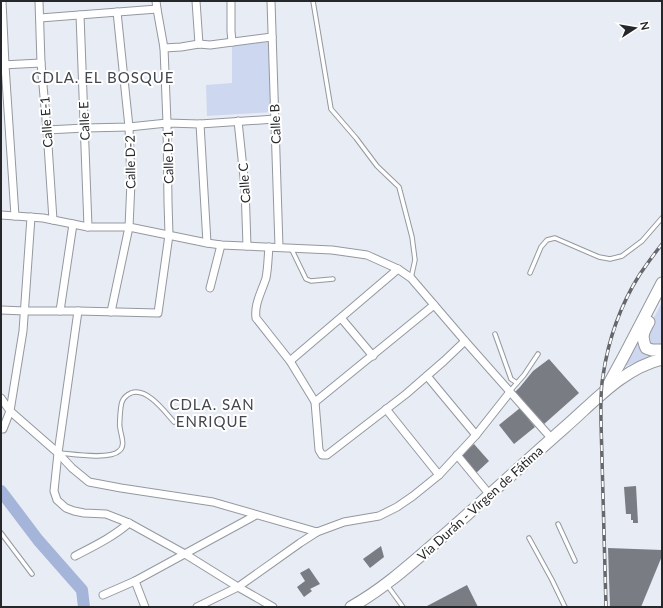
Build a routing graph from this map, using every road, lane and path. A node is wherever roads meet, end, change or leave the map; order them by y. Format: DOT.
graph roads {
  1 [pos="2,1"];
  2 [pos="39,1"];
  3 [pos="156,1"];
  4 [pos="196,1"];
  5 [pos="231,1"];
  6 [pos="271,1"];
  7 [pos="313,1"];
  8 [pos="157,9"];
  9 [pos="117,12"];
  10 [pos="80,15"];
  11 [pos="40,18"];
  12 [pos="272,37"];
  13 [pos="232,42"];
  14 [pos="199,44"];
  15 [pos="164,48"];
  16 [pos="41,63"];
  17 [pos="3,65"];
  18 [pos="275,119"];
  19 [pos="238,121"];
  20 [pos="167,123"];
  21 [pos="200,124"];
  22 [pos="129,127"];
  23 [pos="85,128"];
  24 [pos="47,130"];
  25 [pos="1,215"];
  26 [pos="15,216"];
  27 [pos="31,217"];
  28 [pos="662,218"];
  29 [pos="53,220"];
  30 [pos="73,224"];
  31 [pos="88,227"];
  32 [pos="128,227"];
  33 [pos="169,235"];
  34 [pos="207,243"];
  35 [pos="221,245"];
  36 [pos="247,246"];
  37 [pos="269,247"];
  38 [pos="279,247"];
  39 [pos="291,248"];
  40 [pos="398,269"];
  41 [pos="530,273"];
  42 [pos="411,278"];
  43 [pos="333,279"];
  44 [pos="661,286"];
  45 [pos="210,288"];
  46 [pos="434,305"];
  47 [pos="1,310"];
  48 [pos="24,311"];
  49 [pos="60,311"];
  50 [pos="78,311"];
  51 [pos="111,312"];
  52 [pos="341,318"];
  53 [pos="495,334"];
  54 [pos="465,341"];
  55 [pos="662,350"];
  56 [pos="538,354"];
  57 [pos="373,356"];
  58 [pos="662,359"];
  59 [pos="290,361"];
  60 [pos="426,376"];
  61 [pos="517,383"];
  62 [pos="510,392"];
  63 [pos="604,392"];
  64 [pos="1,398"];
  65 [pos="315,402"];
  66 [pos="386,409"];
  67 [pos="10,411"];
  68 [pos="174,422"];
  69 [pos="1,429"];
  70 [pos="476,435"];
  71 [pos="552,439"];
  72 [pos="58,453"];
  73 [pos="457,455"];
  74 [pos="439,475"];
  75 [pos="490,495"];
  76 [pos="256,515"];
  77 [pos="129,524"];
  78 [pos="558,524"];
  79 [pos="317,532"];
  80 [pos="1,534"];
  81 [pos="528,538"];
  82 [pos="185,554"];
  83 [pos="75,556"];
  84 [pos="575,561"];
  85 [pos="32,574"];
  86 [pos="135,581"];
  87 [pos="386,584"];
  88 [pos="238,588"];
  89 [pos="102,595"];
  90 [pos="145,607"];
  91 [pos="197,607"];
  92 [pos="273,607"];
  93 [pos="351,607"];
  94 [pos="403,607"];
  95 [pos="565,607"];
  1 -- 17 [label="street"];
  2 -- 11 [label="street, Calle E-1"];
  3 -- 8 [label="street, Calle D-1"];
  4 -- 14 [label="street"];
  5 -- 13 [label="street"];
  6 -- 12 [label="street, Calle B"];
  7 -- 42 [label="lane"];
  8 -- 9 [label="street"];
  8 -- 15 [label="street, Calle D-1"];
  9 -- 10 [label="street"];
  9 -- 22 [label="street, Calle D-2"];
  10 -- 11 [label="street"];
  10 -- 23 [label="street, Calle E"];
  11 -- 16 [label="street, Calle E-1"];
  12 -- 13 [label="street"];
  12 -- 18 [label="street, Calle B"];
  13 -- 14 [label="street"];
  14 -- 15 [label="street"];
  15 -- 20 [label="street, Calle D-1"];
  16 -- 17 [label="street"];
  16 -- 24 [label="street, Calle E-1"];
  17 -- 26 [label="street"];
  18 -- 19 [label="street"];
  18 -- 38 [label="street, Calle B"];
  19 -- 21 [label="street"];
  19 -- 36 [label="street, Calle C"];
  20 -- 21 [label="street"];
  20 -- 22 [label="street"];
  20 -- 33 [label="street, Calle D-1"];
  21 -- 34 [label="street"];
  22 -- 23 [label="street"];
  22 -- 32 [label="street, Calle D-2"];
  23 -- 24 [label="street"];
  23 -- 31 [label="street, Calle E"];
  24 -- 29 [label="street, Calle E-1"];
  25 -- 26 [label="street"];
  26 -- 27 [label="street"];
  27 -- 29 [label="street"];
  27 -- 48 [label="street"];
  28 -- 41 [label="lane"];
  29 -- 30 [label="street"];
  30 -- 31 [label="street"];
  30 -- 49 [label="street"];
  31 -- 32 [label="street"];
  32 -- 33 [label="street"];
  32 -- 51 [label="street, Calle D-2"];
  33 -- 34 [label="street"];
  33 -- 51 [label="street, Calle D-1"];
  34 -- 35 [label="street"];
  35 -- 36 [label="street"];
  35 -- 45 [label="street"];
  36 -- 37 [label="street"];
  37 -- 38 [label="street"];
  37 -- 59 [label="street"];
  38 -- 39 [label="street"];
  39 -- 40 [label="street"];
  39 -- 43 [label="lane"];
  40 -- 42 [label="street"];
  40 -- 52 [label="street"];
  42 -- 46 [label="street"];
  44 -- 55 [label="main road"];
  44 -- 63 [label="main road, Vía Durán - Vírgen de Fátima"];
  46 -- 54 [label="street"];
  46 -- 57 [label="street"];
  47 -- 48 [label="street"];
  48 -- 49 [label="street"];
  48 -- 67 [label="street"];
  49 -- 50 [label="street"];
  50 -- 51 [label="street"];
  50 -- 72 [label="street"];
  52 -- 57 [label="street"];
  52 -- 59 [label="street"];
  53 -- 61 [label="lane"];
  54 -- 60 [label="street"];
  54 -- 62 [label="street"];
  56 -- 61 [label="lane"];
  57 -- 65 [label="street"];
  58 -- 63 [label="main road, Vía Durán - Vírgen de Fátima"];
  59 -- 65 [label="street"];
  60 -- 66 [label="street"];
  60 -- 70 [label="street"];
  61 -- 62 [label="lane"];
  62 -- 70 [label="street"];
  62 -- 71 [label="street"];
  63 -- 71 [label="main road, Vía Durán - Vírgen de Fátima"];
  64 -- 67 [label="street"];
  65 -- 66 [label="street"];
  66 -- 74 [label="street"];
  67 -- 69 [label="street"];
  67 -- 72 [label="street"];
  68 -- 72 [label="lane"];
  70 -- 73 [label="street"];
  71 -- 75 [label="main road, Vía Durán - Vírgen de Fátima"];
  72 -- 76 [label="street"];
  72 -- 77 [label="street"];
  73 -- 74 [label="street"];
  73 -- 75 [label="street"];
  74 -- 79 [label="street"];
  75 -- 87 [label="main road, Vía Durán - Vírgen de Fátima"];
  76 -- 79 [label="street"];
  76 -- 82 [label="street"];
  77 -- 82 [label="street"];
  77 -- 83 [label="street"];
  78 -- 84 [label="lane"];
  79 -- 88 [label="street"];
  80 -- 85 [label="lane"];
  81 -- 95 [label="lane"];
  82 -- 86 [label="street"];
  82 -- 88 [label="street"];
  86 -- 89 [label="street"];
  86 -- 90 [label="street"];
  87 -- 93 [label="main road, Vía Durán - Vírgen de Fátima"];
  87 -- 94 [label="lane"];
  88 -- 91 [label="street"];
  88 -- 92 [label="street"];
}
